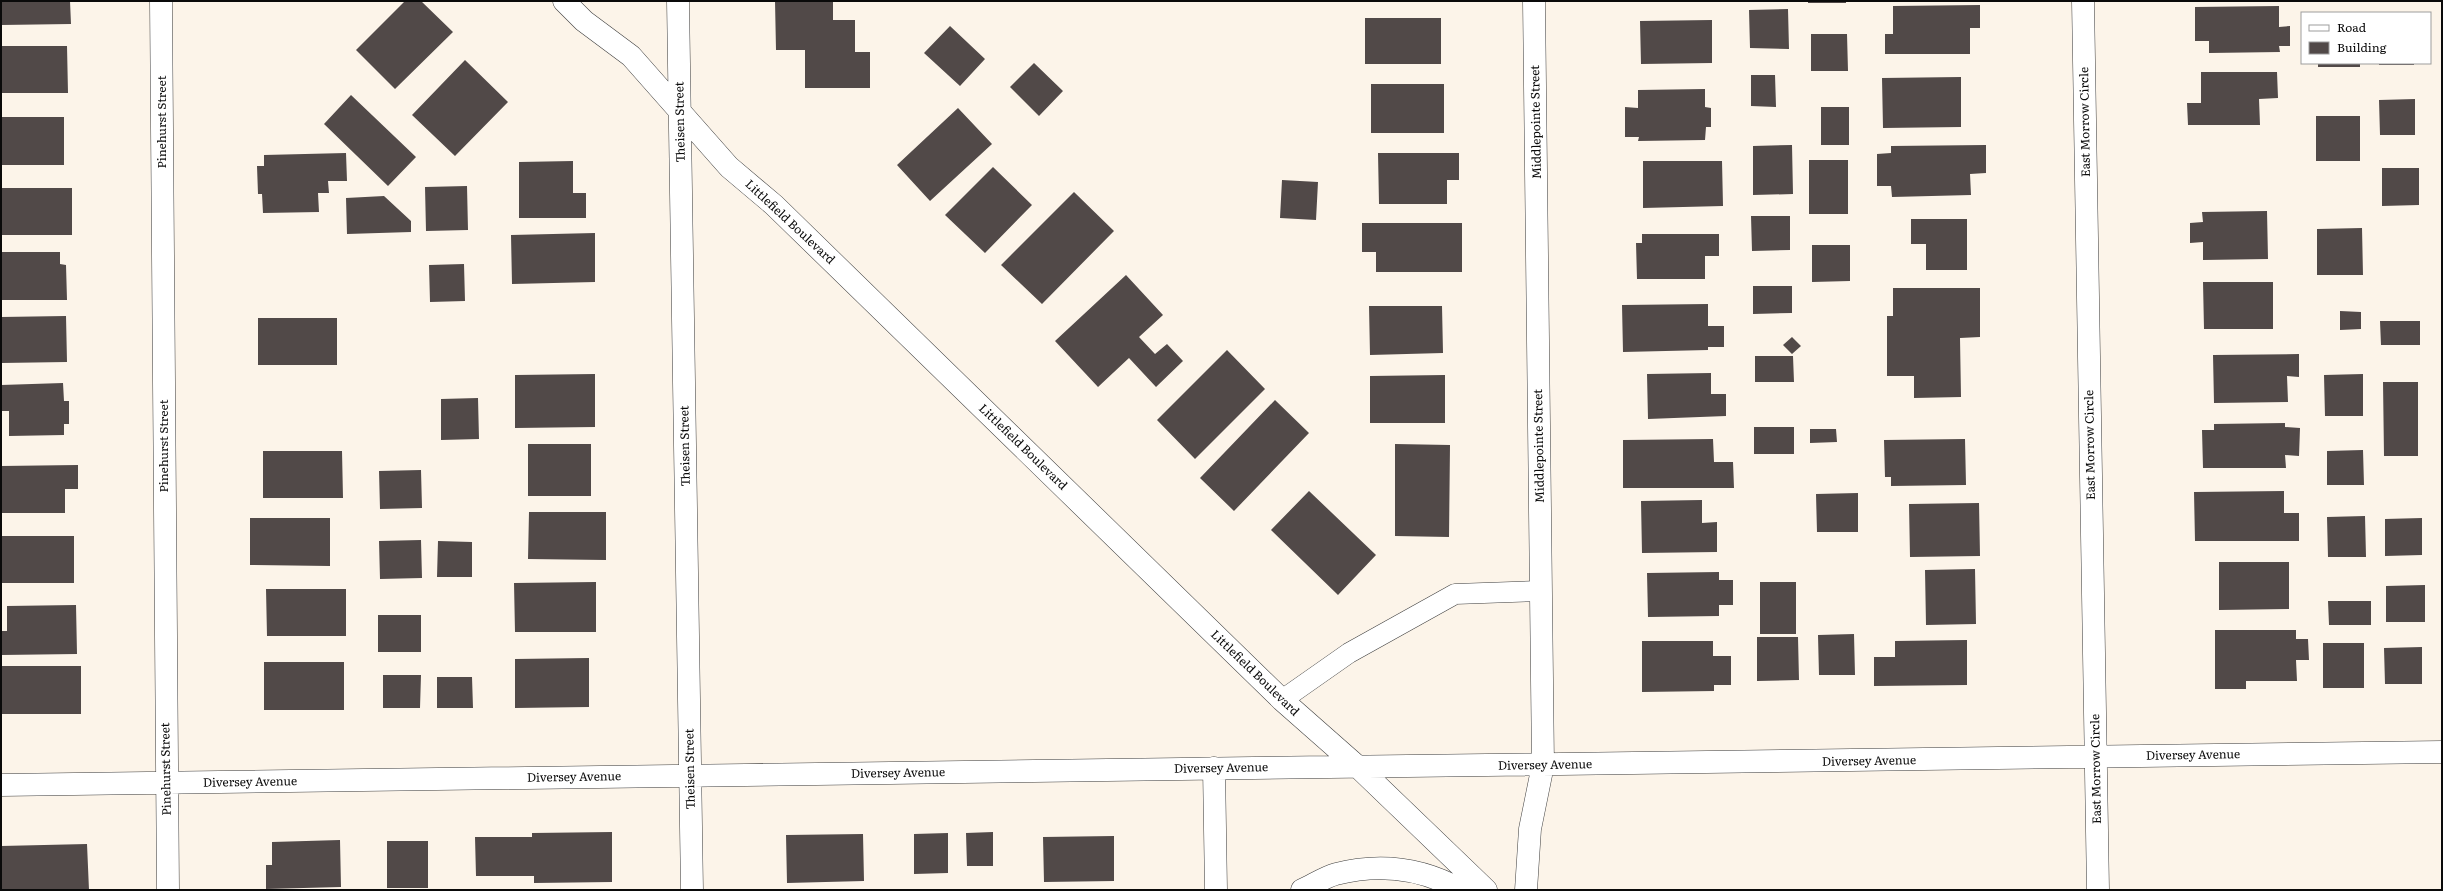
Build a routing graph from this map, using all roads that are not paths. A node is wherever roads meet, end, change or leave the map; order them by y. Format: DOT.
graph roads {
  1 [pos="161,1"];
  2 [pos="564,1"];
  3 [pos="678,1"];
  4 [pos="1534,1"];
  5 [pos="2082,1"];
  6 [pos="680,114"];
  7 [pos="1541,591"];
  8 [pos="1282,700"];
  9 [pos="2442,752"];
  10 [pos="2095,757"];
  11 [pos="1543,765"];
  12 [pos="1358,767"];
  13 [pos="1214,768"];
  14 [pos="690,775"];
  15 [pos="166,783"];
  16 [pos="1,785"];
  17 [pos="168,890"];
  18 [pos="692,890"];
  19 [pos="1216,890"];
  20 [pos="1302,890"];
  21 [pos="1462,890"];
  22 [pos="1486,890"];
  23 [pos="1526,890"];
  24 [pos="2098,890"];
  1 -- 15 [label="street, Pinehurst Street"];
  2 -- 6 [label="street, Littlefield Boulevard"];
  3 -- 6 [label="street, Theisen Street"];
  4 -- 7 [label="street, Middlepointe Street"];
  5 -- 10 [label="street, East Morrow Circle"];
  6 -- 8 [label="street, Littlefield Boulevard"];
  6 -- 14 [label="street, Theisen Street"];
  7 -- 8 [label="lane"];
  7 -- 11 [label="street, Middlepointe Street"];
  8 -- 12 [label="street, Littlefield Boulevard"];
  9 -- 10 [label="street, Diversey Avenue"];
  10 -- 11 [label="street, Diversey Avenue"];
  10 -- 24 [label="street, East Morrow Circle"];
  11 -- 12 [label="street, Diversey Avenue"];
  11 -- 23 [label="street, Middlepointe Street"];
  12 -- 13 [label="street, Diversey Avenue"];
  12 -- 22 [label="street, Littlefield Boulevard"];
  13 -- 14 [label="street, Diversey Avenue"];
  13 -- 19 [label="street"];
  14 -- 15 [label="street, Diversey Avenue"];
  14 -- 18 [label="street, Theisen Street"];
  15 -- 16 [label="street, Diversey Avenue"];
  15 -- 17 [label="street, Pinehurst Street"];
  20 -- 21 [label="street"];
}
